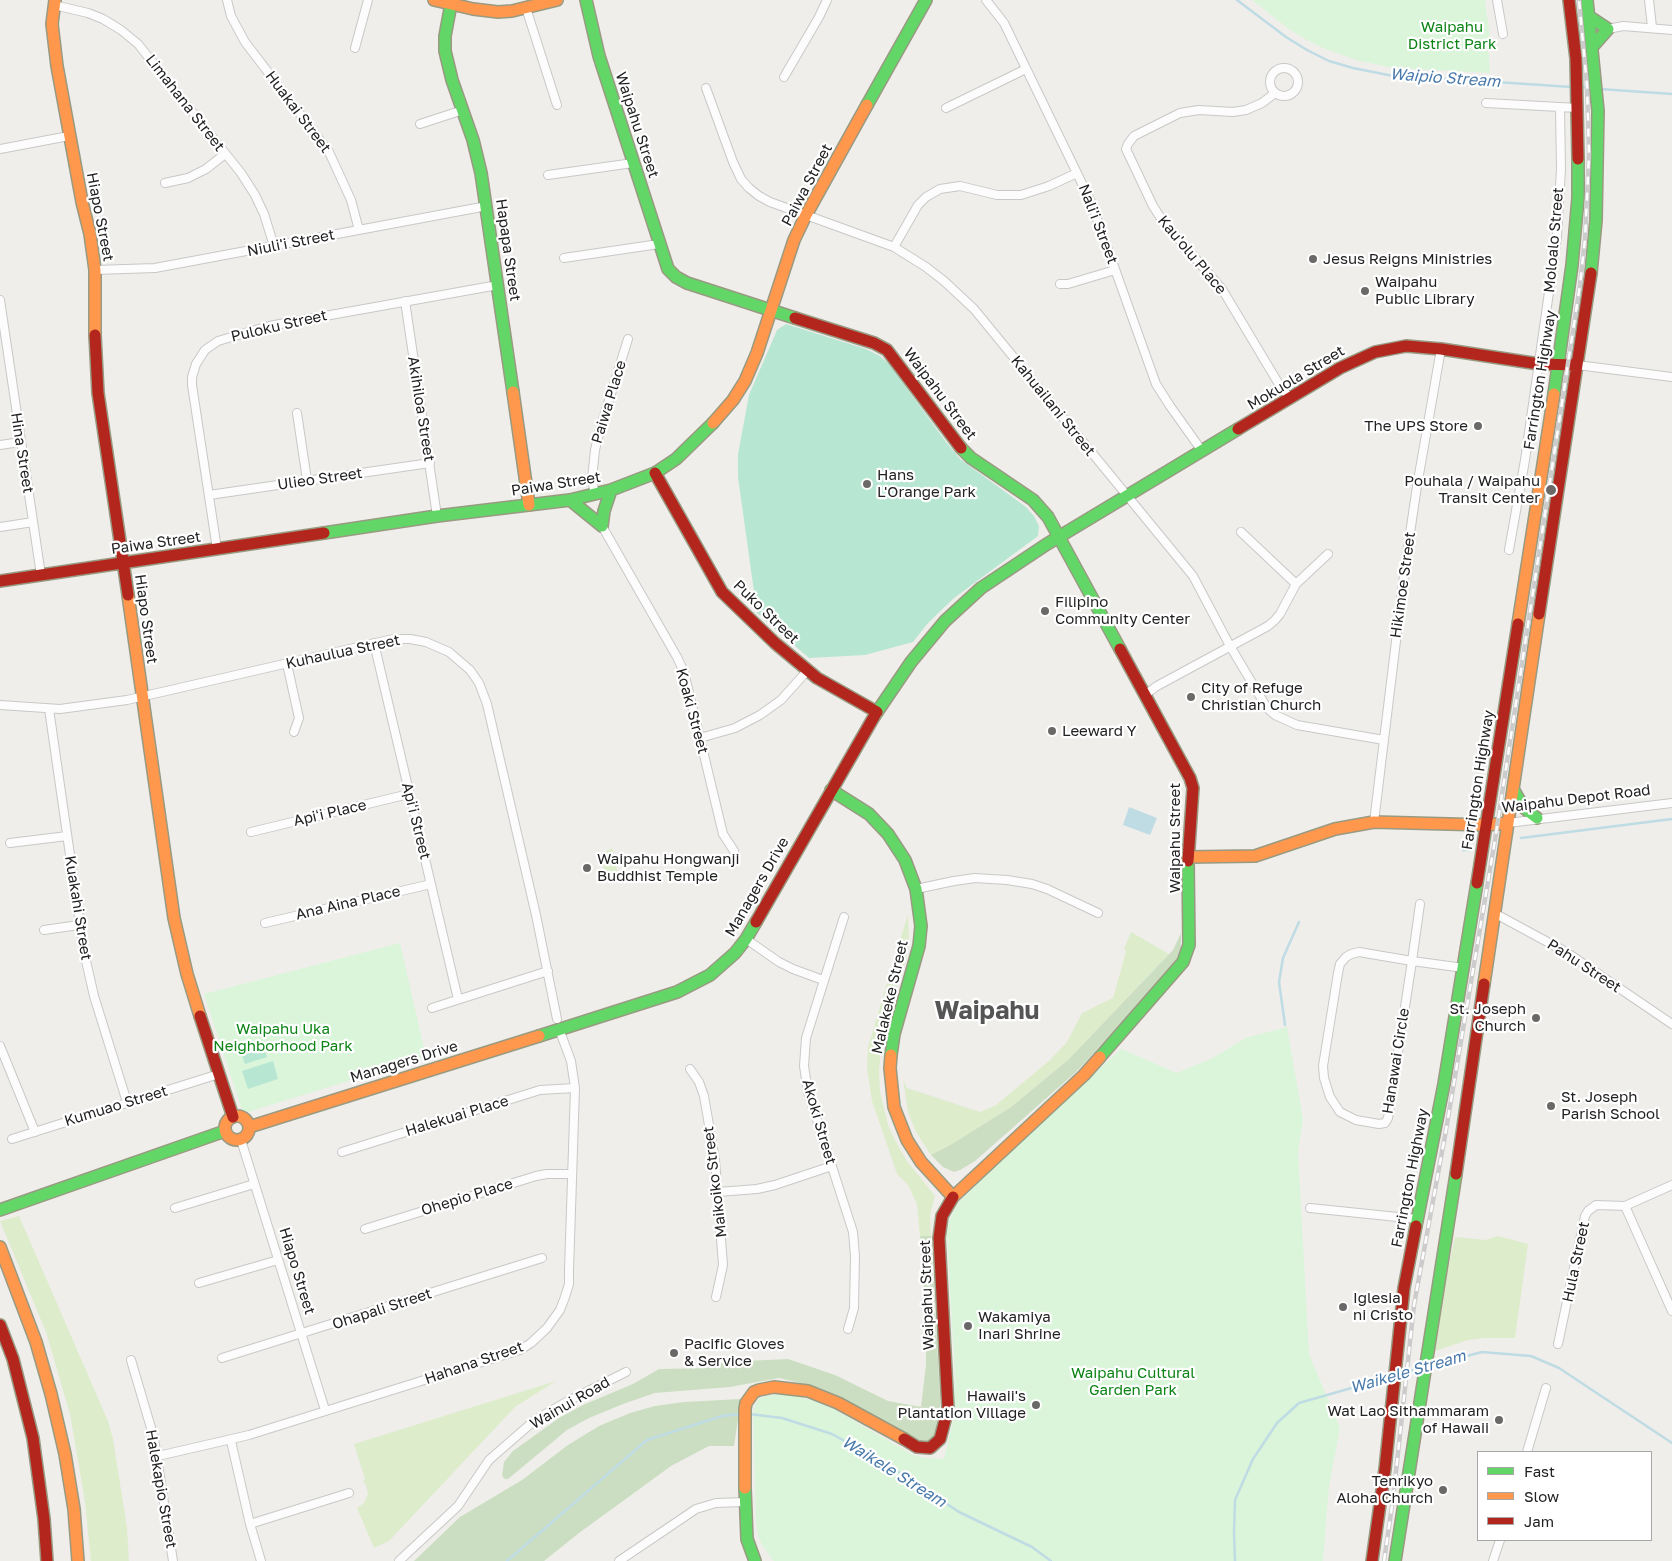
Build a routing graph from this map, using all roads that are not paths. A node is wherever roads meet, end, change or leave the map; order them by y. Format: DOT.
graph roads {
  1 [pos="227,0"];
  2 [pos="368,0"];
  3 [pos="434,0"];
  4 [pos="557,0"];
  5 [pos="586,0"];
  6 [pos="826,0"];
  7 [pos="926,0"];
  8 [pos="986,0"];
  9 [pos="1498,0"];
  10 [pos="1569,0"];
  11 [pos="1587,0"];
  12 [pos="1649,0"];
  13 [pos="54,2"];
  14 [pos="450,4"];
  15 [pos="526,8"];
  16 [pos="1590,17"];
  17 [pos="1652,27"];
  18 [pos="1608,29"];
  19 [pos="1672,30"];
  20 [pos="1502,34"];
  21 [pos="1593,46"];
  22 [pos="355,48"];
  23 [pos="1026,69"];
  24 [pos="784,77"];
  25 [pos="1587,79"];
  26 [pos="706,88"];
  27 [pos="1276,93"];
  28 [pos="1578,102"];
  29 [pos="1486,103"];
  30 [pos="557,105"];
  31 [pos="946,108"];
  32 [pos="1560,108"];
  33 [pos="463,110"];
  34 [pos="420,124"];
  35 [pos="69,136"];
  36 [pos="0,149"];
  37 [pos="225,154"];
  38 [pos="633,163"];
  39 [pos="1077,173"];
  40 [pos="548,175"];
  41 [pos="164,183"];
  42 [pos="487,206"];
  43 [pos="806,215"];
  44 [pos="359,230"];
  45 [pos="659,244"];
  46 [pos="274,246"];
  47 [pos="894,247"];
  48 [pos="564,258"];
  49 [pos="95,270"];
  50 [pos="1116,270"];
  51 [pos="498,284"];
  52 [pos="1060,284"];
  53 [pos="0,300"];
  54 [pos="405,301"];
  55 [pos="772,310"];
  56 [pos="628,339"];
  57 [pos="1441,349"];
  58 [pos="1539,364"];
  59 [pos="1558,365"];
  60 [pos="1577,365"];
  61 [pos="1672,377"];
  62 [pos="1290,398"];
  63 [pos="297,413"];
  64 [pos="20,442"];
  65 [pos="0,445"];
  66 [pos="1202,451"];
  67 [pos="430,462"];
  68 [pos="655,474"];
  69 [pos="307,480"];
  70 [pos="611,490"];
  71 [pos="209,495"];
  72 [pos="596,495"];
  73 [pos="1127,496"];
  74 [pos="570,500"];
  75 [pos="529,505"];
  76 [pos="437,516"];
  77 [pos="33,522"];
  78 [pos="0,526"];
  79 [pos="602,526"];
  80 [pos="1241,532"];
  81 [pos="1059,538"];
  82 [pos="217,549"];
  83 [pos="1509,550"];
  84 [pos="1328,554"];
  85 [pos="123,563"];
  86 [pos="41,575"];
  87 [pos="0,581"];
  88 [pos="1296,584"];
  89 [pos="374,643"];
  90 [pos="1230,646"];
  91 [pos="288,664"];
  92 [pos="808,671"];
  93 [pos="1146,694"];
  94 [pos="143,697"];
  95 [pos="0,705"];
  96 [pos="49,709"];
  97 [pos="877,712"];
  98 [pos="294,732"];
  99 [pos="700,738"];
  100 [pos="1384,740"];
  101 [pos="1513,789"];
  102 [pos="831,790"];
  103 [pos="409,794"];
  104 [pos="1672,802"];
  105 [pos="1537,818"];
  106 [pos="1374,822"];
  107 [pos="1508,823"];
  108 [pos="1486,825"];
  109 [pos="251,832"];
  110 [pos="67,836"];
  111 [pos="10,844"];
  112 [pos="734,852"];
  113 [pos="1188,858"];
  114 [pos="431,884"];
  115 [pos="916,889"];
  116 [pos="1420,904"];
  117 [pos="1494,913"];
  118 [pos="1098,914"];
  119 [pos="844,917"];
  120 [pos="265,923"];
  121 [pos="79,925"];
  122 [pos="44,930"];
  123 [pos="746,940"];
  124 [pos="1412,961"];
  125 [pos="1464,968"];
  126 [pos="548,971"];
  127 [pos="823,980"];
  128 [pos="458,1000"];
  129 [pos="432,1008"];
  130 [pos="558,1024"];
  131 [pos="1672,1024"];
  132 [pos="0,1046"];
  133 [pos="690,1070"];
  134 [pos="220,1074"];
  135 [pos="574,1088"];
  136 [pos="127,1102"];
  137 [pos="233,1117"];
  138 [pos="249,1126"];
  139 [pos="36,1132"];
  140 [pos="225,1132"];
  141 [pos="12,1139"];
  142 [pos="241,1140"];
  143 [pos="342,1152"];
  144 [pos="832,1166"];
  145 [pos="571,1174"];
  146 [pos="254,1184"];
  147 [pos="1672,1185"];
  148 [pos="718,1192"];
  149 [pos="953,1197"];
  150 [pos="1625,1206"];
  151 [pos="4,1208"];
  152 [pos="175,1208"];
  153 [pos="1310,1208"];
  154 [pos="1417,1218"];
  155 [pos="365,1229"];
  156 [pos="0,1247"];
  157 [pos="542,1258"];
  158 [pos="278,1260"];
  159 [pos="200,1283"];
  160 [pos="716,1297"];
  161 [pos="1672,1311"];
  162 [pos="0,1325"];
  163 [pos="848,1330"];
  164 [pos="302,1334"];
  165 [pos="1558,1344"];
  166 [pos="222,1358"];
  167 [pos="131,1360"];
  168 [pos="626,1372"];
  169 [pos="1546,1388"];
  170 [pos="325,1410"];
  171 [pos="231,1441"];
  172 [pos="1527,1451"];
  173 [pos="158,1456"];
  174 [pos="349,1493"];
  175 [pos="745,1502"];
  176 [pos="250,1524"];
  177 [pos="1500,1541"];
  178 [pos="47,1561"];
  179 [pos="78,1561"];
  180 [pos="173,1561"];
  181 [pos="261,1561"];
  182 [pos="399,1561"];
  183 [pos="619,1561"];
  184 [pos="756,1561"];
  185 [pos="1372,1561"];
  186 [pos="1395,1561"];
  187 [pos="1493,1561"];
  1 -- 44 [label="street, Huakai Street"];
  2 -- 22 [label="street"];
  3 -- 14 [label="main road"];
  4 -- 15 [label="main road"];
  5 -- 38 [label="main road, Waipahu Street"];
  6 -- 24 [label="street"];
  7 -- 43 [label="main road, Paiwa Street"];
  8 -- 23 [label="street, Nali'i Street"];
  9 -- 20 [label="street"];
  10 -- 25 [label="main road, Farrington Highway"];
  11 -- 16 [label="main road, Farrington Highway"];
  12 -- 17 [label="street"];
  13 -- 35 [label="main road, Hiapo Street"];
  13 -- 37 [label="street, Limahana Street"];
  14 -- 15 [label="main road"];
  14 -- 33 [label="main road, Hapapa Street"];
  15 -- 30 [label="street"];
  16 -- 18 [label="main road"];
  16 -- 21 [label="main road, Farrington Highway"];
  17 -- 18 [label="street"];
  17 -- 19 [label="street"];
  18 -- 21 [label="main road"];
  21 -- 25 [label="main road, Farrington Highway"];
  23 -- 31 [label="street"];
  23 -- 39 [label="street, Nali'i Street"];
  25 -- 28 [label="main road, Farrington Highway"];
  25 -- 60 [label="main road, Farrington Highway"];
  26 -- 43 [label="street, Kahuailani Street"];
  27 -- 62 [label="street, Kau'olu Place"];
  28 -- 32 [label="street"];
  28 -- 59 [label="main road, Farrington Highway"];
  29 -- 32 [label="street"];
  32 -- 58 [label="street, Moloalo Street"];
  33 -- 34 [label="street"];
  33 -- 42 [label="main road, Hapapa Street"];
  35 -- 36 [label="street"];
  35 -- 49 [label="main road, Hiapo Street"];
  37 -- 41 [label="street"];
  37 -- 46 [label="street, Limahana Street"];
  38 -- 40 [label="street"];
  38 -- 45 [label="main road, Waipahu Street"];
  39 -- 47 [label="street"];
  39 -- 50 [label="street, Nali'i Street"];
  42 -- 44 [label="street, Niuli'i Street"];
  42 -- 51 [label="main road, Hapapa Street"];
  43 -- 47 [label="street, Kahuailani Street"];
  43 -- 55 [label="main road, Paiwa Street"];
  44 -- 46 [label="street, Niuli'i Street"];
  45 -- 48 [label="street"];
  45 -- 55 [label="main road, Waipahu Street"];
  46 -- 49 [label="street, Niuli'i Street"];
  47 -- 73 [label="street, Kahuailani Street"];
  49 -- 85 [label="main road, Hiapo Street"];
  50 -- 52 [label="street"];
  50 -- 66 [label="street, Nali'i Street"];
  51 -- 54 [label="street, Puloku Street"];
  51 -- 75 [label="main road, Hapapa Street"];
  53 -- 64 [label="street, Hina Street"];
  54 -- 67 [label="street, Akihiloa Street"];
  54 -- 71 [label="street, Puloku Street"];
  55 -- 68 [label="main road, Paiwa Street"];
  55 -- 81 [label="main road, Waipahu Street"];
  56 -- 72 [label="street, Paiwa Place"];
  57 -- 58 [label="main road, Mokuola Street"];
  57 -- 62 [label="main road, Mokuola Street"];
  57 -- 100 [label="street, Hikimoe Street"];
  58 -- 59 [label="main road, Mokuola Street"];
  58 -- 83 [label="street, Moloalo Street"];
  59 -- 60 [label="main road, Mokuola Street"];
  59 -- 108 [label="main road, Farrington Highway"];
  60 -- 61 [label="street"];
  60 -- 101 [label="main road, Farrington Highway"];
  62 -- 66 [label="main road, Mokuola Street"];
  63 -- 69 [label="street"];
  64 -- 65 [label="street"];
  64 -- 77 [label="street, Hina Street"];
  66 -- 73 [label="main road, Mokuola Street"];
  67 -- 69 [label="street, Ulieo Street"];
  67 -- 76 [label="street, Akihiloa Street"];
  68 -- 70 [label="main road, Paiwa Street"];
  68 -- 92 [label="main road, Puko Street"];
  69 -- 71 [label="street, Ulieo Street"];
  70 -- 72 [label="main road, Paiwa Street"];
  70 -- 79 [label="main road"];
  71 -- 82 [label="street, Puloku Street"];
  72 -- 74 [label="main road, Paiwa Street"];
  73 -- 81 [label="main road, Mokuola Street"];
  73 -- 90 [label="street, Kahuailani Street"];
  74 -- 75 [label="main road, Paiwa Street"];
  74 -- 79 [label="main road"];
  75 -- 76 [label="main road, Paiwa Street"];
  76 -- 82 [label="main road, Paiwa Street"];
  77 -- 78 [label="street"];
  77 -- 86 [label="street, Hina Street"];
  79 -- 99 [label="street, Koaki Street"];
  80 -- 88 [label="street"];
  81 -- 93 [label="main road, Waipahu Street"];
  81 -- 97 [label="main road, Managers Drive"];
  82 -- 85 [label="main road, Paiwa Street"];
  84 -- 88 [label="street"];
  85 -- 86 [label="main road, Paiwa Street"];
  85 -- 94 [label="main road, Hiapo Street"];
  86 -- 87 [label="main road, Paiwa Street"];
  88 -- 90 [label="street"];
  89 -- 91 [label="street, Kuhaulua Street"];
  89 -- 103 [label="street, Apiʻi Street"];
  89 -- 126 [label="street, Kuhaulua Street"];
  90 -- 93 [label="street"];
  90 -- 100 [label="street, Kahuailani Street"];
  91 -- 94 [label="street, Kuhaulua Street"];
  91 -- 98 [label="street"];
  92 -- 97 [label="main road, Puko Street"];
  92 -- 99 [label="street"];
  93 -- 113 [label="main road, Waipahu Street"];
  94 -- 96 [label="street, Kuhaulua Street"];
  94 -- 134 [label="main road, Hiapo Street"];
  95 -- 96 [label="street, Kuhaulua Street"];
  96 -- 110 [label="street, Kuakahi Street"];
  97 -- 102 [label="main road, Managers Drive"];
  99 -- 112 [label="street, Koaki Street"];
  100 -- 106 [label="street, Hikimoe Street"];
  101 -- 105 [label="main road"];
  101 -- 107 [label="main road, Farrington Highway"];
  102 -- 115 [label="main road, Malakeke Street"];
  102 -- 123 [label="main road, Managers Drive"];
  103 -- 109 [label="street, Apiʻi Place"];
  103 -- 114 [label="street, Apiʻi Street"];
  104 -- 105 [label="street, Waipahu Depot Road"];
  105 -- 107 [label="street, Waipahu Depot Road"];
  106 -- 108 [label="main road, Waipahu Depot Road"];
  106 -- 113 [label="main road, Waipahu Depot Road"];
  107 -- 108 [label="main road, Waipahu Depot Road"];
  107 -- 117 [label="main road, Farrington Highway"];
  108 -- 125 [label="main road, Farrington Highway"];
  110 -- 111 [label="street"];
  110 -- 121 [label="street, Kuakahi Street"];
  113 -- 149 [label="main road, Waipahu Street"];
  114 -- 120 [label="street, Ana Aina Place"];
  114 -- 128 [label="street, Apiʻi Street"];
  115 -- 118 [label="street"];
  115 -- 149 [label="main road, Malakeke Street"];
  116 -- 124 [label="street, Hanawai Circle"];
  117 -- 131 [label="street, Pahu Street"];
  117 -- 186 [label="main road, Farrington Highway"];
  119 -- 127 [label="street, Akoki Street"];
  121 -- 122 [label="street"];
  121 -- 136 [label="street, Kuakahi Street"];
  123 -- 127 [label="street"];
  123 -- 130 [label="main road, Managers Drive"];
  124 -- 124 [label="street, Hanawai Circle"];
  124 -- 125 [label="street, Hanawai Circle"];
  125 -- 154 [label="main road, Farrington Highway"];
  126 -- 128 [label="street"];
  126 -- 130 [label="street, Kuhaulua Street"];
  127 -- 144 [label="street, Akoki Street"];
  128 -- 129 [label="street"];
  130 -- 135 [label="street, Hahana Street"];
  130 -- 138 [label="main road, Managers Drive"];
  132 -- 139 [label="street"];
  133 -- 148 [label="street, Maikoiko Street"];
  134 -- 136 [label="street, Kumuao Street"];
  134 -- 137 [label="main road, Hiapo Street"];
  135 -- 143 [label="street, Halekuai Place"];
  135 -- 145 [label="street, Hahana Street"];
  136 -- 139 [label="street, Kumuao Street"];
  137 -- 138 [label="main road"];
  137 -- 140 [label="main road"];
  138 -- 142 [label="main road"];
  139 -- 141 [label="street, Kumuao Street"];
  140 -- 142 [label="main road"];
  140 -- 151 [label="main road"];
  142 -- 146 [label="street, Hiapo Street"];
  144 -- 148 [label="street"];
  144 -- 163 [label="street, Akoki Street"];
  145 -- 155 [label="street, Ohepio Place"];
  145 -- 170 [label="street, Hahana Street"];
  146 -- 152 [label="street"];
  146 -- 158 [label="street, Hiapo Street"];
  147 -- 150 [label="street, Hula Street"];
  148 -- 160 [label="street, Maikoiko Street"];
  149 -- 175 [label="main road, Waipahu Street"];
  150 -- 161 [label="street"];
  150 -- 165 [label="street, Hula Street"];
  153 -- 154 [label="street"];
  154 -- 185 [label="main road, Farrington Highway"];
  156 -- 179 [label="main road"];
  157 -- 164 [label="street, Ohapali Street"];
  158 -- 159 [label="street"];
  158 -- 164 [label="street, Hiapo Street"];
  162 -- 178 [label="main road"];
  164 -- 166 [label="street, Ohapali Street"];
  164 -- 170 [label="street, Hiapo Street"];
  167 -- 173 [label="street, Halekapio Street"];
  168 -- 182 [label="street, Wainui Road"];
  169 -- 172 [label="street"];
  170 -- 171 [label="street, Hahana Street"];
  171 -- 173 [label="street, Hahana Street"];
  171 -- 176 [label="street"];
  173 -- 180 [label="street, Halekapio Street"];
  174 -- 176 [label="street"];
  175 -- 183 [label="street"];
  175 -- 184 [label="main road, Waipahu Street"];
  176 -- 181 [label="street"];
  177 -- 187 [label="street"];
}
